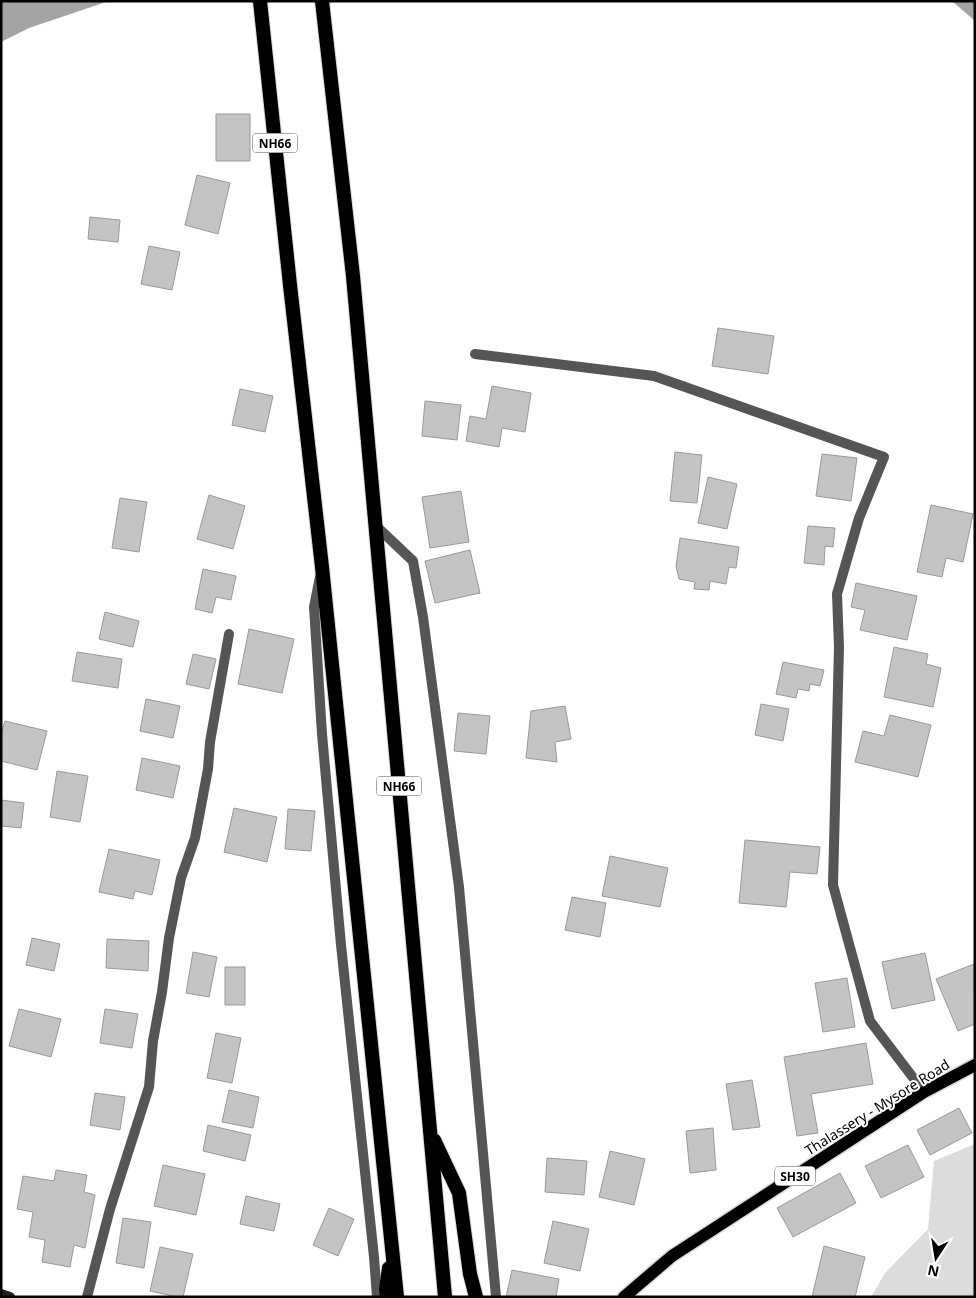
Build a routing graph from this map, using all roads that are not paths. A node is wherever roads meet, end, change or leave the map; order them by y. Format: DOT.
graph roads {
  1 [pos="260,1"];
  2 [pos="322,1"];
  3 [pos="475,354"];
  4 [pos="376,525"];
  5 [pos="322,567"];
  6 [pos="229,634"];
  7 [pos="975,1065"];
  8 [pos="924,1092"];
  9 [pos="430,1132"];
  10 [pos="392,1246"];
  11 [pos="1,1294"];
  12 [pos="10,1297"];
  13 [pos="87,1297"];
  14 [pos="377,1297"];
  15 [pos="387,1297"];
  16 [pos="397,1297"];
  17 [pos="445,1297"];
  18 [pos="476,1297"];
  19 [pos="496,1297"];
  20 [pos="624,1297"];
  1 -- 5 [label="highway, NH66"];
  2 -- 4 [label="highway, NH66"];
  3 -- 8 [label="street"];
  4 -- 9 [label="highway, NH66"];
  4 -- 19 [label="street"];
  5 -- 10 [label="highway, NH66"];
  5 -- 14 [label="street"];
  6 -- 13 [label="street"];
  7 -- 8 [label="main road, Thalassery - Mysore Road / SH30"];
  8 -- 20 [label="main road, Thalassery - Mysore Road / SH30"];
  9 -- 17 [label="highway, NH66"];
  9 -- 18 [label="highway"];
  10 -- 15 [label="highway"];
  10 -- 16 [label="highway, NH66"];
  11 -- 12 [label="main road"];
}
